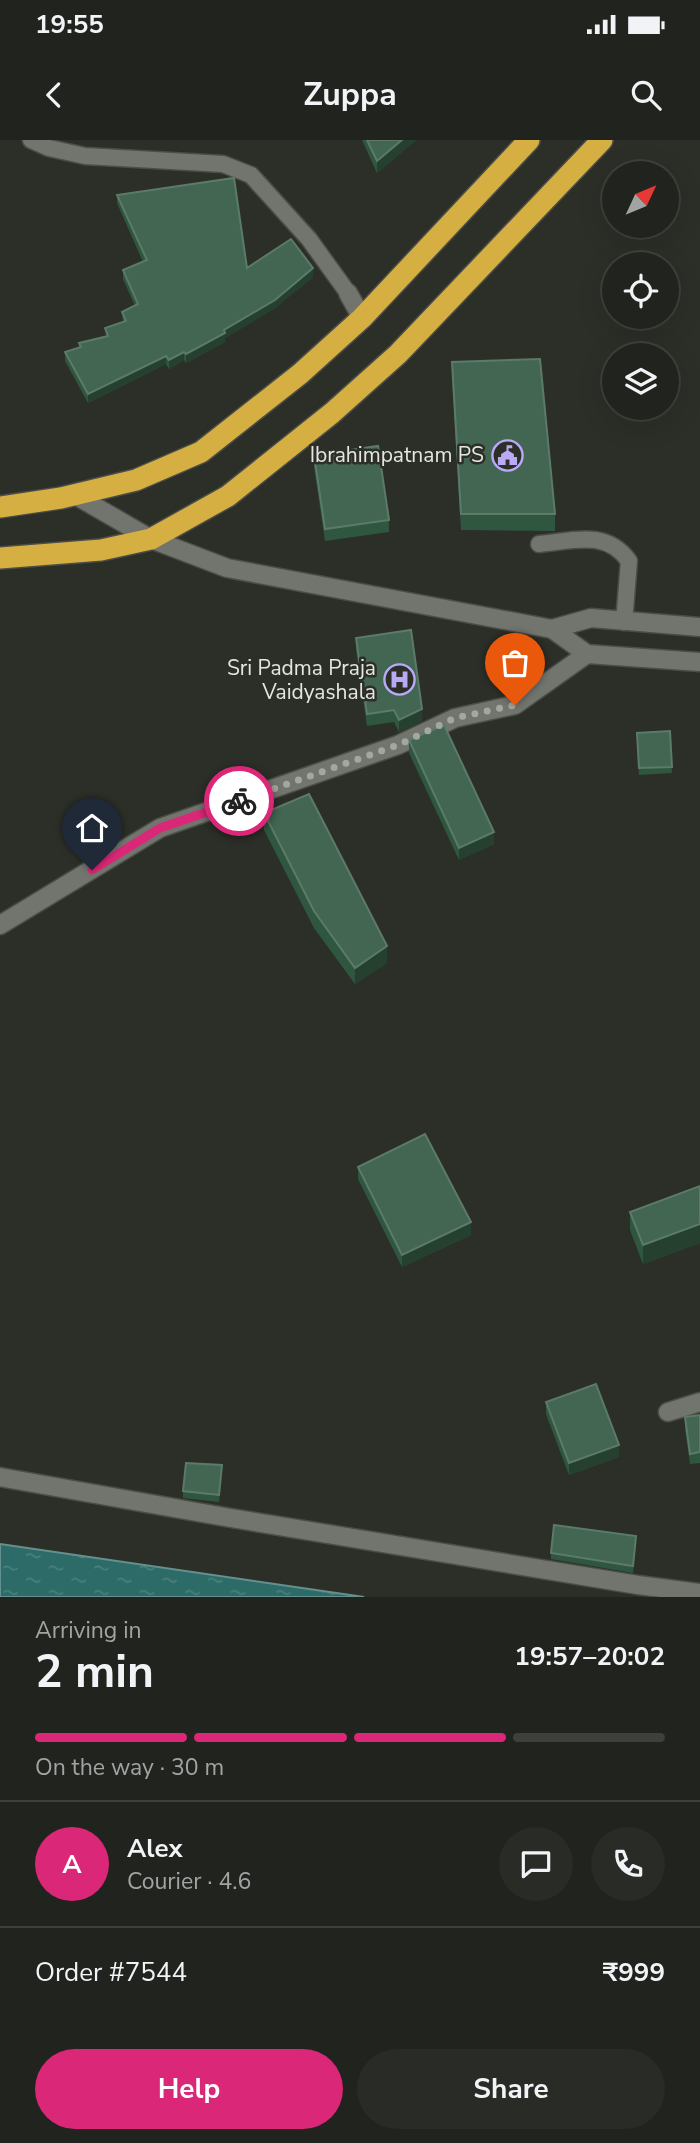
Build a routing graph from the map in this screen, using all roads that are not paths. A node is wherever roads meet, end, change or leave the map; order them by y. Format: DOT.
graph roads {
  1 [pos="31,140"];
  2 [pos="529,140"];
  3 [pos="602,140"];
  4 [pos="348,293"];
  5 [pos="362,318"];
  6 [pos="75,495"];
  7 [pos="0,507"];
  8 [pos="151,539"];
  9 [pos="539,544"];
  10 [pos="0,558"];
  11 [pos="624,622"];
  12 [pos="700,627"];
  13 [pos="552,629"];
  14 [pos="587,654"];
  15 [pos="700,662"];
  16 [pos="0,925"];
  17 [pos="700,1402"];
  18 [pos="668,1412"];
  19 [pos="0,1477"];
  20 [pos="700,1593"];
  1 -- 4 [label="lane"];
  2 -- 5 [label="highway"];
  3 -- 8 [label="highway"];
  4 -- 5 [label="street"];
  5 -- 6 [label="highway"];
  6 -- 7 [label="highway"];
  6 -- 8 [label="street"];
  8 -- 10 [label="highway"];
  8 -- 13 [label="street"];
  9 -- 11 [label="lane"];
  11 -- 12 [label="street"];
  11 -- 13 [label="street"];
  13 -- 14 [label="street"];
  14 -- 15 [label="street"];
  14 -- 16 [label="street"];
  17 -- 18 [label="street"];
  19 -- 20 [label="street"];
}
